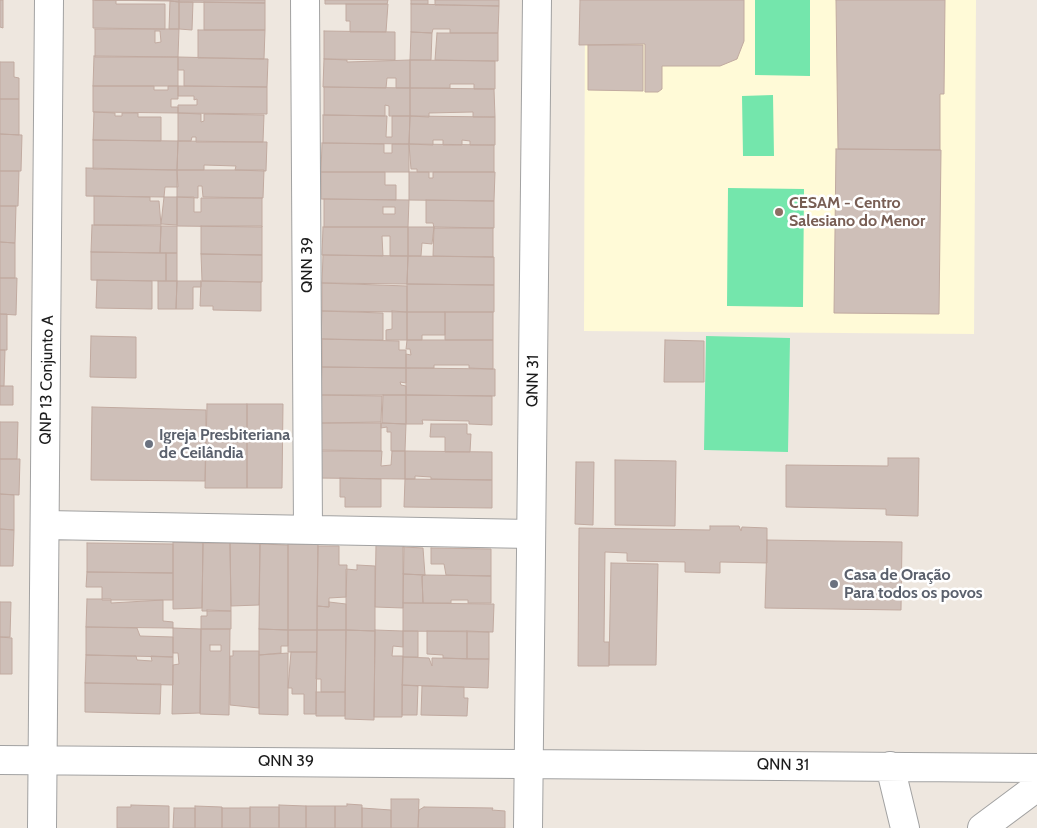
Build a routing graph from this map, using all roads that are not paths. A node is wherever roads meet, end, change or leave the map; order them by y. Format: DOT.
graph roads {
  1 [pos="49,0"];
  2 [pos="305,0"];
  3 [pos="537,0"];
  4 [pos="46,525"];
  5 [pos="308,530"];
  6 [pos="531,534"];
  7 [pos="0,760"];
  8 [pos="44,760"];
  9 [pos="529,763"];
  10 [pos="890,766"];
  11 [pos="1037,768"];
  12 [pos="1037,787"];
  13 [pos="42,828"];
  14 [pos="528,828"];
  15 [pos="905,828"];
  16 [pos="982,828"];
  1 -- 4 [label="street, QNP 13 Conjunto A"];
  2 -- 5 [label="street, QNN 39"];
  3 -- 6 [label="street, QNN 31"];
  4 -- 5 [label="street"];
  4 -- 8 [label="street, QNP 13 Conjunto A"];
  5 -- 6 [label="street"];
  6 -- 9 [label="street, QNN 31"];
  7 -- 8 [label="street, QNN 39"];
  8 -- 9 [label="street, QNN 39"];
  8 -- 13 [label="street, QNP 13 Conjunto A"];
  9 -- 10 [label="street, QNN 31"];
  9 -- 14 [label="street, QNN 31"];
  10 -- 11 [label="street, QNN 31"];
  10 -- 15 [label="street"];
  12 -- 16 [label="street"];
}
